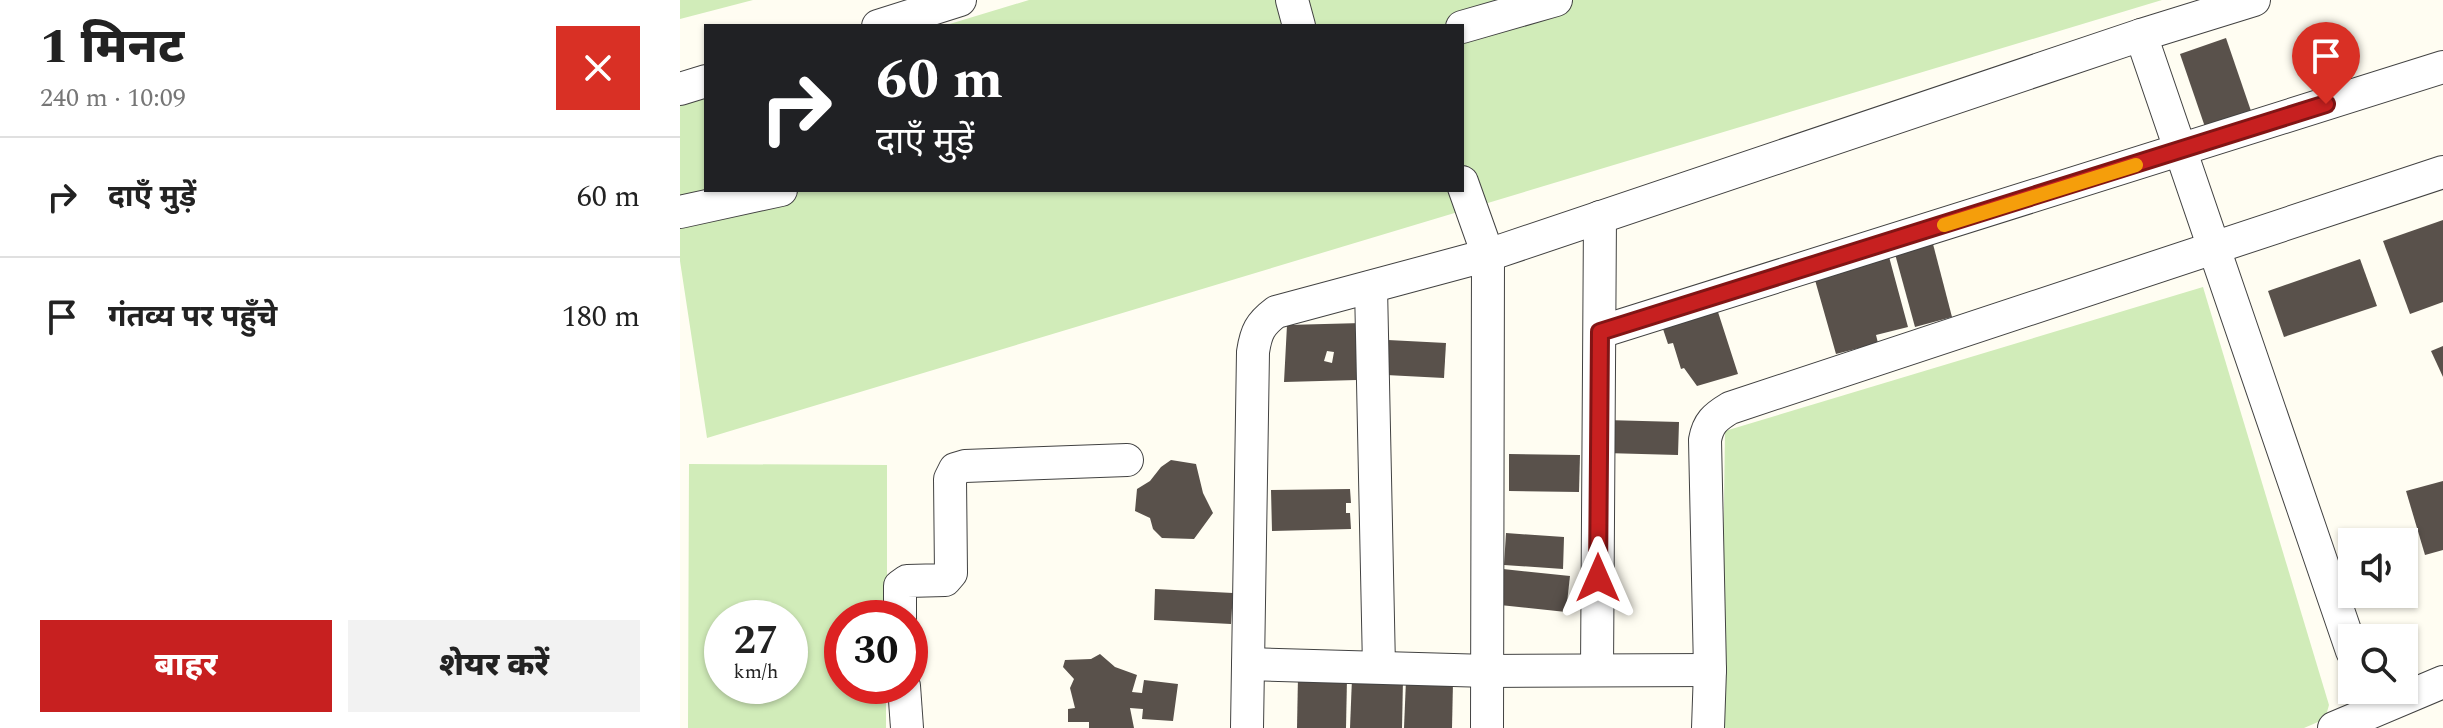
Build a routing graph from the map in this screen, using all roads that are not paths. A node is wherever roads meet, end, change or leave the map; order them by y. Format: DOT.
graph roads {
  1 [pos="960,0"];
  2 [pos="1292,0"];
  3 [pos="1556,0"];
  4 [pos="2254,0"];
  5 [pos="884,24"];
  6 [pos="1298,24"];
  7 [pos="1464,26"];
  8 [pos="2141,35"];
  9 [pos="2443,67"];
  10 [pos="704,82"];
  11 [pos="680,89"];
  12 [pos="2181,151"];
  13 [pos="2443,172"];
  14 [pos="1464,188"];
  15 [pos="772,192"];
  16 [pos="680,212"];
  17 [pos="1600,217"];
  18 [pos="2215,249"];
  19 [pos="1488,255"];
  20 [pos="1371,287"];
  21 [pos="1600,332"];
  22 [pos="1127,460"];
  23 [pos="900,600"];
  24 [pos="2343,624"];
  25 [pos="1248,664"];
  26 [pos="1379,667"];
  27 [pos="1597,670"];
  28 [pos="1710,670"];
  29 [pos="1488,671"];
  30 [pos="2443,682"];
  31 [pos="2418,688"];
  32 [pos="905,704"];
  33 [pos="2365,704"];
  34 [pos="907,728"];
  35 [pos="1247,728"];
  36 [pos="1487,728"];
  37 [pos="1708,728"];
  38 [pos="2334,728"];
  1 -- 5 [label="street"];
  2 -- 6 [label="street"];
  3 -- 7 [label="street"];
  4 -- 8 [label="street"];
  8 -- 12 [label="street"];
  8 -- 17 [label="street"];
  9 -- 12 [label="street"];
  10 -- 11 [label="street"];
  12 -- 18 [label="street"];
  12 -- 21 [label="street"];
  13 -- 18 [label="street"];
  14 -- 19 [label="street"];
  15 -- 16 [label="street"];
  17 -- 19 [label="street"];
  17 -- 21 [label="street"];
  18 -- 24 [label="street"];
  18 -- 28 [label="street"];
  19 -- 20 [label="street"];
  19 -- 29 [label="street"];
  20 -- 25 [label="street"];
  20 -- 26 [label="street"];
  21 -- 27 [label="street"];
  22 -- 23 [label="street"];
  25 -- 26 [label="street"];
  25 -- 35 [label="street"];
  26 -- 29 [label="street"];
  27 -- 28 [label="street"];
  27 -- 29 [label="street"];
  28 -- 37 [label="street"];
  29 -- 36 [label="street"];
  30 -- 31 [label="street"];
  32 -- 34 [label="street"];
  33 -- 38 [label="street"];
}
